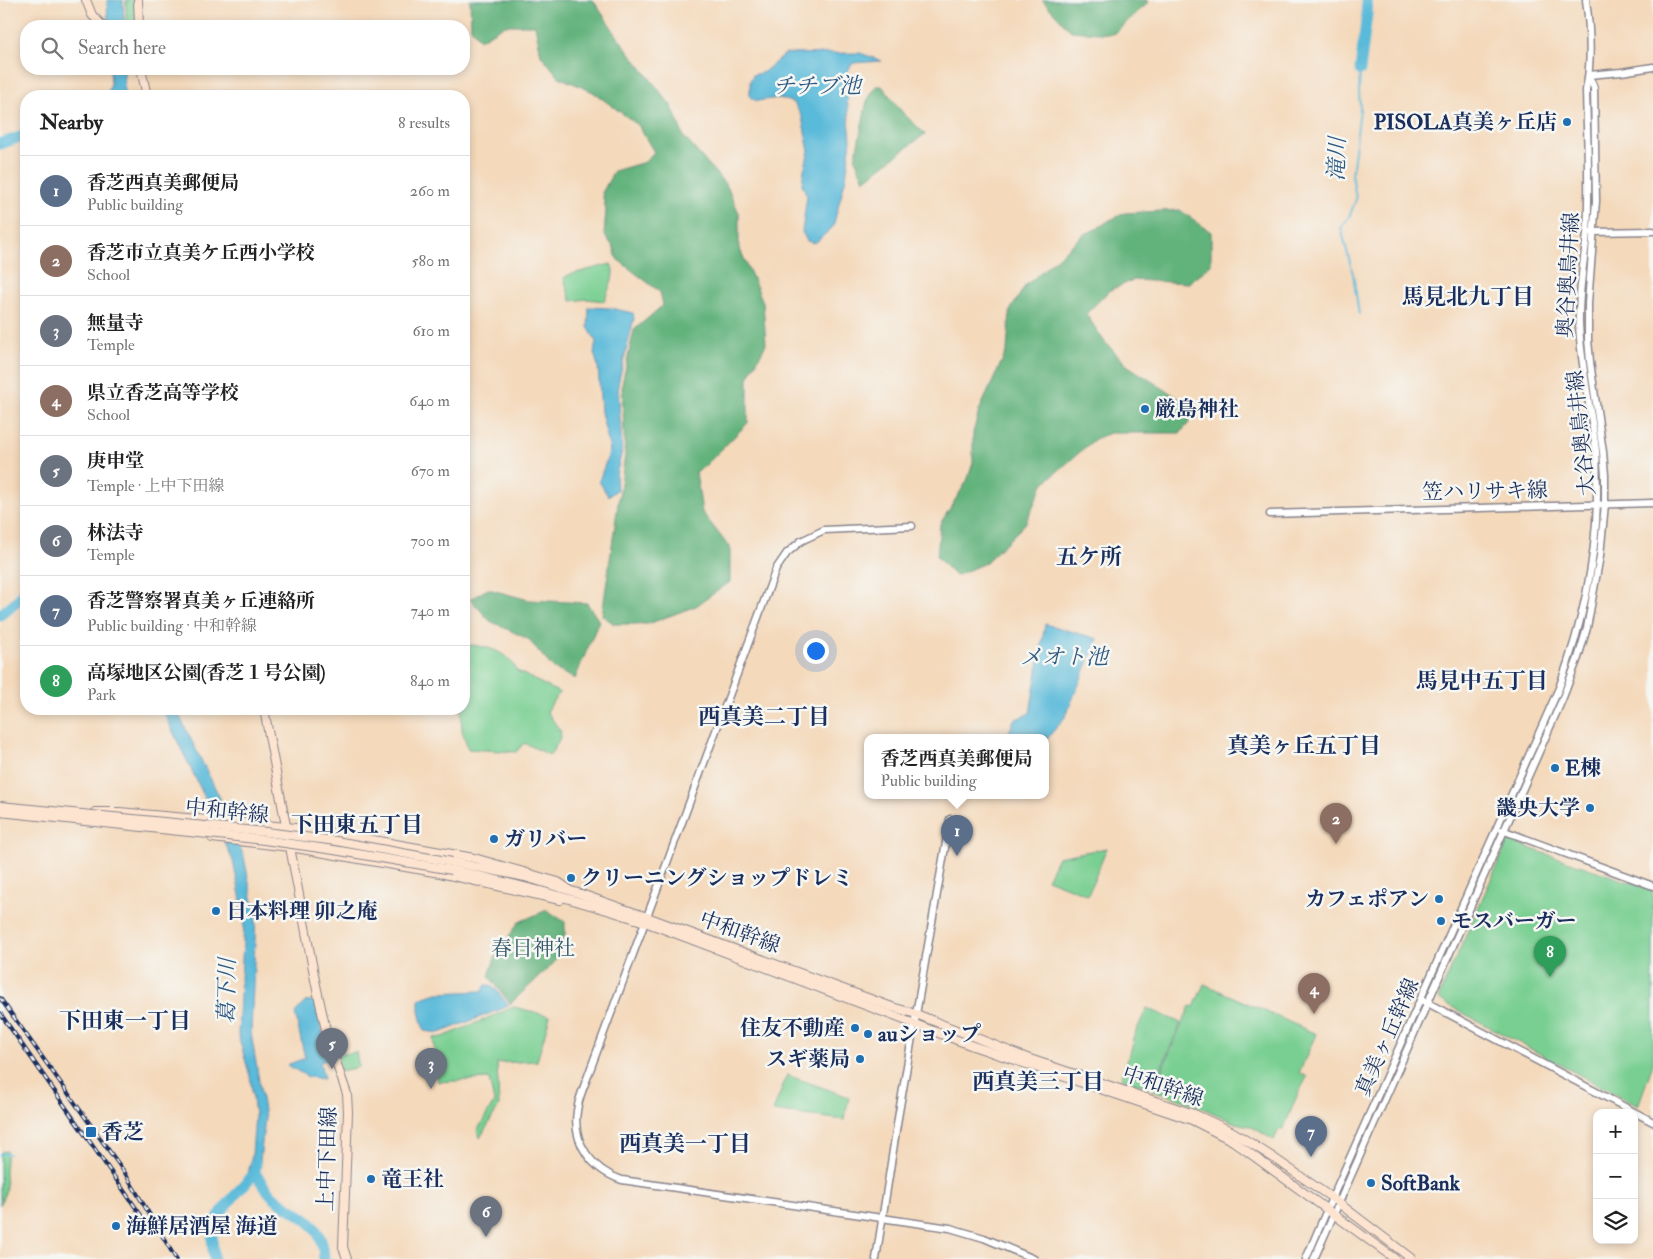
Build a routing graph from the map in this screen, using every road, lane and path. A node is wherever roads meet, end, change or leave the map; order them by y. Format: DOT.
graph roads {
  1 [pos="86,0"];
  2 [pos="138,0"];
  3 [pos="1586,0"];
  4 [pos="97,20"];
  5 [pos="139,20"];
  6 [pos="1653,66"];
  7 [pos="142,75"];
  8 [pos="1589,75"];
  9 [pos="146,90"];
  10 [pos="1653,230"];
  11 [pos="1590,232"];
  12 [pos="1653,503"];
  13 [pos="1605,504"];
  14 [pos="1597,505"];
  15 [pos="1270,514"];
  16 [pos="912,526"];
  17 [pos="265,715"];
  18 [pos="0,806"];
  19 [pos="0,811"];
  20 [pos="950,819"];
  21 [pos="286,827"];
  22 [pos="1497,828"];
  23 [pos="1504,830"];
  24 [pos="290,847"];
  25 [pos="452,866"];
  26 [pos="1653,886"];
  27 [pos="570,891"];
  28 [pos="577,901"];
  29 [pos="646,919"];
  30 [pos="1424,1001"];
  31 [pos="916,1014"];
  32 [pos="914,1024"];
  33 [pos="1653,1122"];
  34 [pos="1336,1200"];
  35 [pos="1331,1212"];
  36 [pos="882,1218"];
  37 [pos="346,1259"];
  38 [pos="876,1259"];
  39 [pos="1034,1259"];
  40 [pos="1306,1259"];
  41 [pos="1314,1259"];
  42 [pos="1395,1259"];
  43 [pos="1412,1259"];
  1 -- 4 [label="main road"];
  2 -- 5 [label="main road"];
  3 -- 8 [label="street, 奥谷奥鳥井線"];
  6 -- 8 [label="street"];
  7 -- 9 [label="main road"];
  8 -- 11 [label="street, 奥谷奥鳥井線"];
  10 -- 11 [label="street"];
  11 -- 13 [label="street, 大谷奥鳥井線"];
  11 -- 14 [label="street, 奥谷奥鳥井線"];
  12 -- 13 [label="street, 笠ハリサキ線"];
  13 -- 14 [label="street, 笠ハリサキ線"];
  13 -- 23 [label="street, 大谷奥鳥井線"];
  14 -- 15 [label="street, 笠ハリサキ線"];
  14 -- 22 [label="street, 大谷奥鳥井線"];
  16 -- 29 [label="street"];
  17 -- 21 [label="main road, 上中下田線"];
  18 -- 21 [label="main road"];
  18 -- 25 [label="main road, 中和幹線, bridge"];
  19 -- 24 [label="main road, bridge"];
  19 -- 25 [label="main road, 中和幹線, bridge"];
  20 -- 31 [label="street"];
  21 -- 24 [label="main road, 上中下田線"];
  21 -- 27 [label="main road"];
  22 -- 23 [label="street"];
  22 -- 30 [label="street, 真美ヶ丘幹線"];
  23 -- 26 [label="street"];
  23 -- 30 [label="street, 真美ヶ丘幹線"];
  24 -- 28 [label="main road"];
  24 -- 37 [label="main road, 上中下田線"];
  25 -- 27 [label="main road, 中和幹線"];
  25 -- 28 [label="main road, 中和幹線"];
  27 -- 29 [label="main road, 中和幹線"];
  28 -- 29 [label="main road, 中和幹線"];
  29 -- 31 [label="main road, 中和幹線"];
  29 -- 32 [label="main road, 中和幹線"];
  29 -- 36 [label="street"];
  30 -- 33 [label="street"];
  30 -- 34 [label="street, 真美ヶ丘幹線"];
  31 -- 32 [label="street"];
  31 -- 34 [label="main road, 中和幹線"];
  32 -- 35 [label="main road, 中和幹線"];
  32 -- 36 [label="street"];
  34 -- 35 [label="street, 真美ヶ丘幹線"];
  34 -- 43 [label="main road, 中和幹線"];
  35 -- 40 [label="street, 真美ヶ丘幹線"];
  35 -- 41 [label="street, 真美ヶ丘幹線"];
  35 -- 42 [label="main road, 中和幹線"];
  36 -- 38 [label="street"];
  36 -- 39 [label="street"];
}
